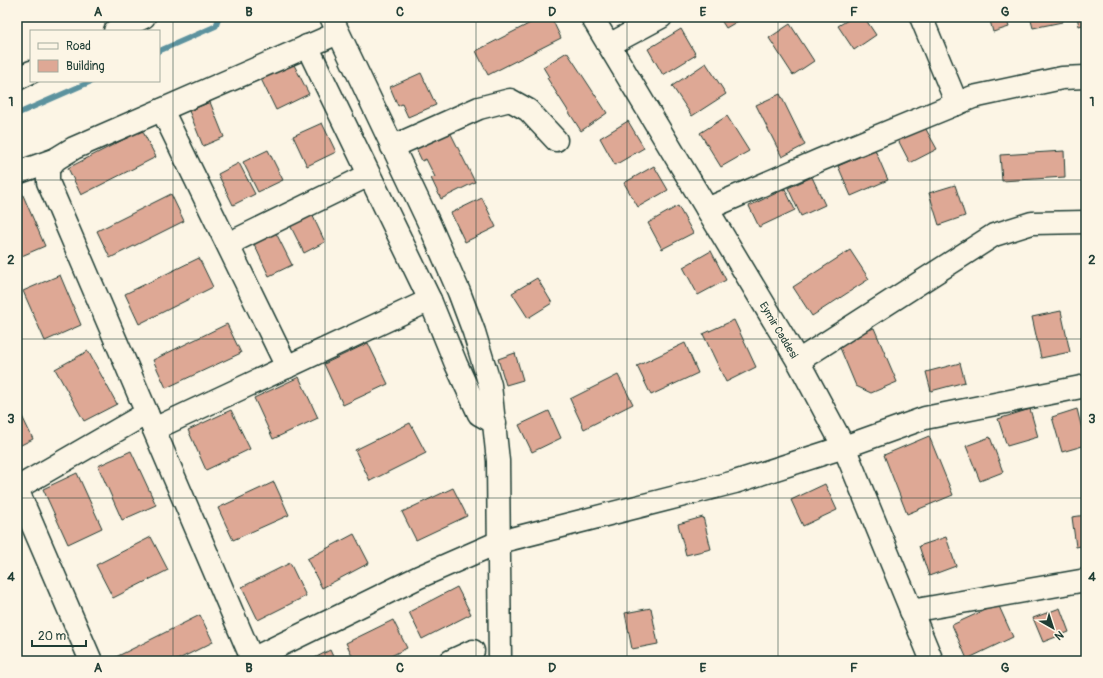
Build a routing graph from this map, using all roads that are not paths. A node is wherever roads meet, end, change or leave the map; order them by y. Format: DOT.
graph roads {
  1 [pos="144,17"];
  2 [pos="592,17"];
  3 [pos="661,17"];
  4 [pos="921,17"];
  5 [pos="334,25"];
  6 [pos="118,30"];
  7 [pos="609,45"];
  8 [pos="307,46"];
  9 [pos="30,72"];
  10 [pos="1086,77"];
  11 [pos="17,79"];
  12 [pos="957,104"];
  13 [pos="162,110"];
  14 [pos="556,140"];
  15 [pos="392,147"];
  16 [pos="56,159"];
  17 [pos="17,173"];
  18 [pos="369,175"];
  19 [pos="707,209"];
  20 [pos="1086,222"];
  21 [pos="228,244"];
  22 [pos="430,300"];
  23 [pos="798,361"];
  24 [pos="287,367"];
  25 [pos="1086,386"];
  26 [pos="150,421"];
  27 [pos="495,423"];
  28 [pos="844,447"];
  29 [pos="17,489"];
  30 [pos="499,542"];
  31 [pos="1086,580"];
  32 [pos="911,611"];
  33 [pos="473,651"];
  34 [pos="250,660"];
  35 [pos="91,661"];
  36 [pos="451,661"];
  37 [pos="500,661"];
  38 [pos="932,661"];
  1 -- 6 [label="street"];
  2 -- 7 [label="street, Eymir Caddesi"];
  3 -- 7 [label="street"];
  4 -- 12 [label="street"];
  5 -- 8 [label="street"];
  5 -- 15 [label="street"];
  7 -- 19 [label="street, Eymir Caddesi"];
  8 -- 13 [label="street"];
  8 -- 18 [label="street"];
  9 -- 11 [label="street"];
  10 -- 12 [label="street"];
  12 -- 19 [label="street"];
  13 -- 16 [label="street"];
  13 -- 21 [label="street"];
  14 -- 15 [label="street"];
  15 -- 27 [label="street"];
  16 -- 17 [label="street"];
  16 -- 26 [label="street"];
  18 -- 21 [label="street"];
  18 -- 22 [label="street"];
  19 -- 23 [label="street, Eymir Caddesi"];
  20 -- 23 [label="street"];
  21 -- 24 [label="street"];
  22 -- 24 [label="street"];
  22 -- 27 [label="street"];
  23 -- 28 [label="street, Eymir Caddesi"];
  24 -- 26 [label="street"];
  25 -- 28 [label="street"];
  26 -- 29 [label="street"];
  26 -- 34 [label="street"];
  27 -- 30 [label="street"];
  28 -- 30 [label="street"];
  28 -- 32 [label="street, Eymir Caddesi"];
  29 -- 35 [label="street"];
  30 -- 34 [label="street"];
  30 -- 37 [label="street"];
  31 -- 32 [label="street"];
  32 -- 38 [label="street, Eymir Caddesi"];
  33 -- 36 [label="street"];
}
